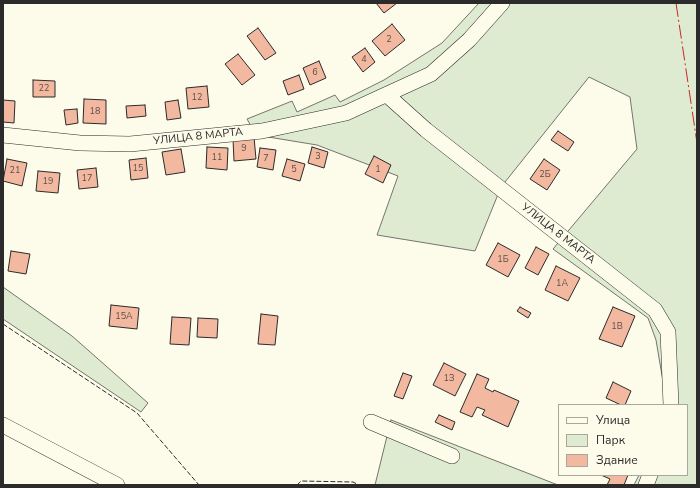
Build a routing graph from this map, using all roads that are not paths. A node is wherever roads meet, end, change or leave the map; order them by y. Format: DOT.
graph roads {
  1 [pos="502,3"];
  2 [pos="387,95"];
  3 [pos="3,134"];
  4 [pos="671,404"];
  5 [pos="371,422"];
  6 [pos="3,425"];
  7 [pos="452,456"];
  8 [pos="117,485"];
  1 -- 2 [label="street, УЛИЦА 8 МАРТА"];
  2 -- 3 [label="street, УЛИЦА 8 МАРТА"];
  2 -- 4 [label="street, УЛИЦА 8 МАРТА"];
  5 -- 7 [label="street"];
  6 -- 8 [label="street"];
}
